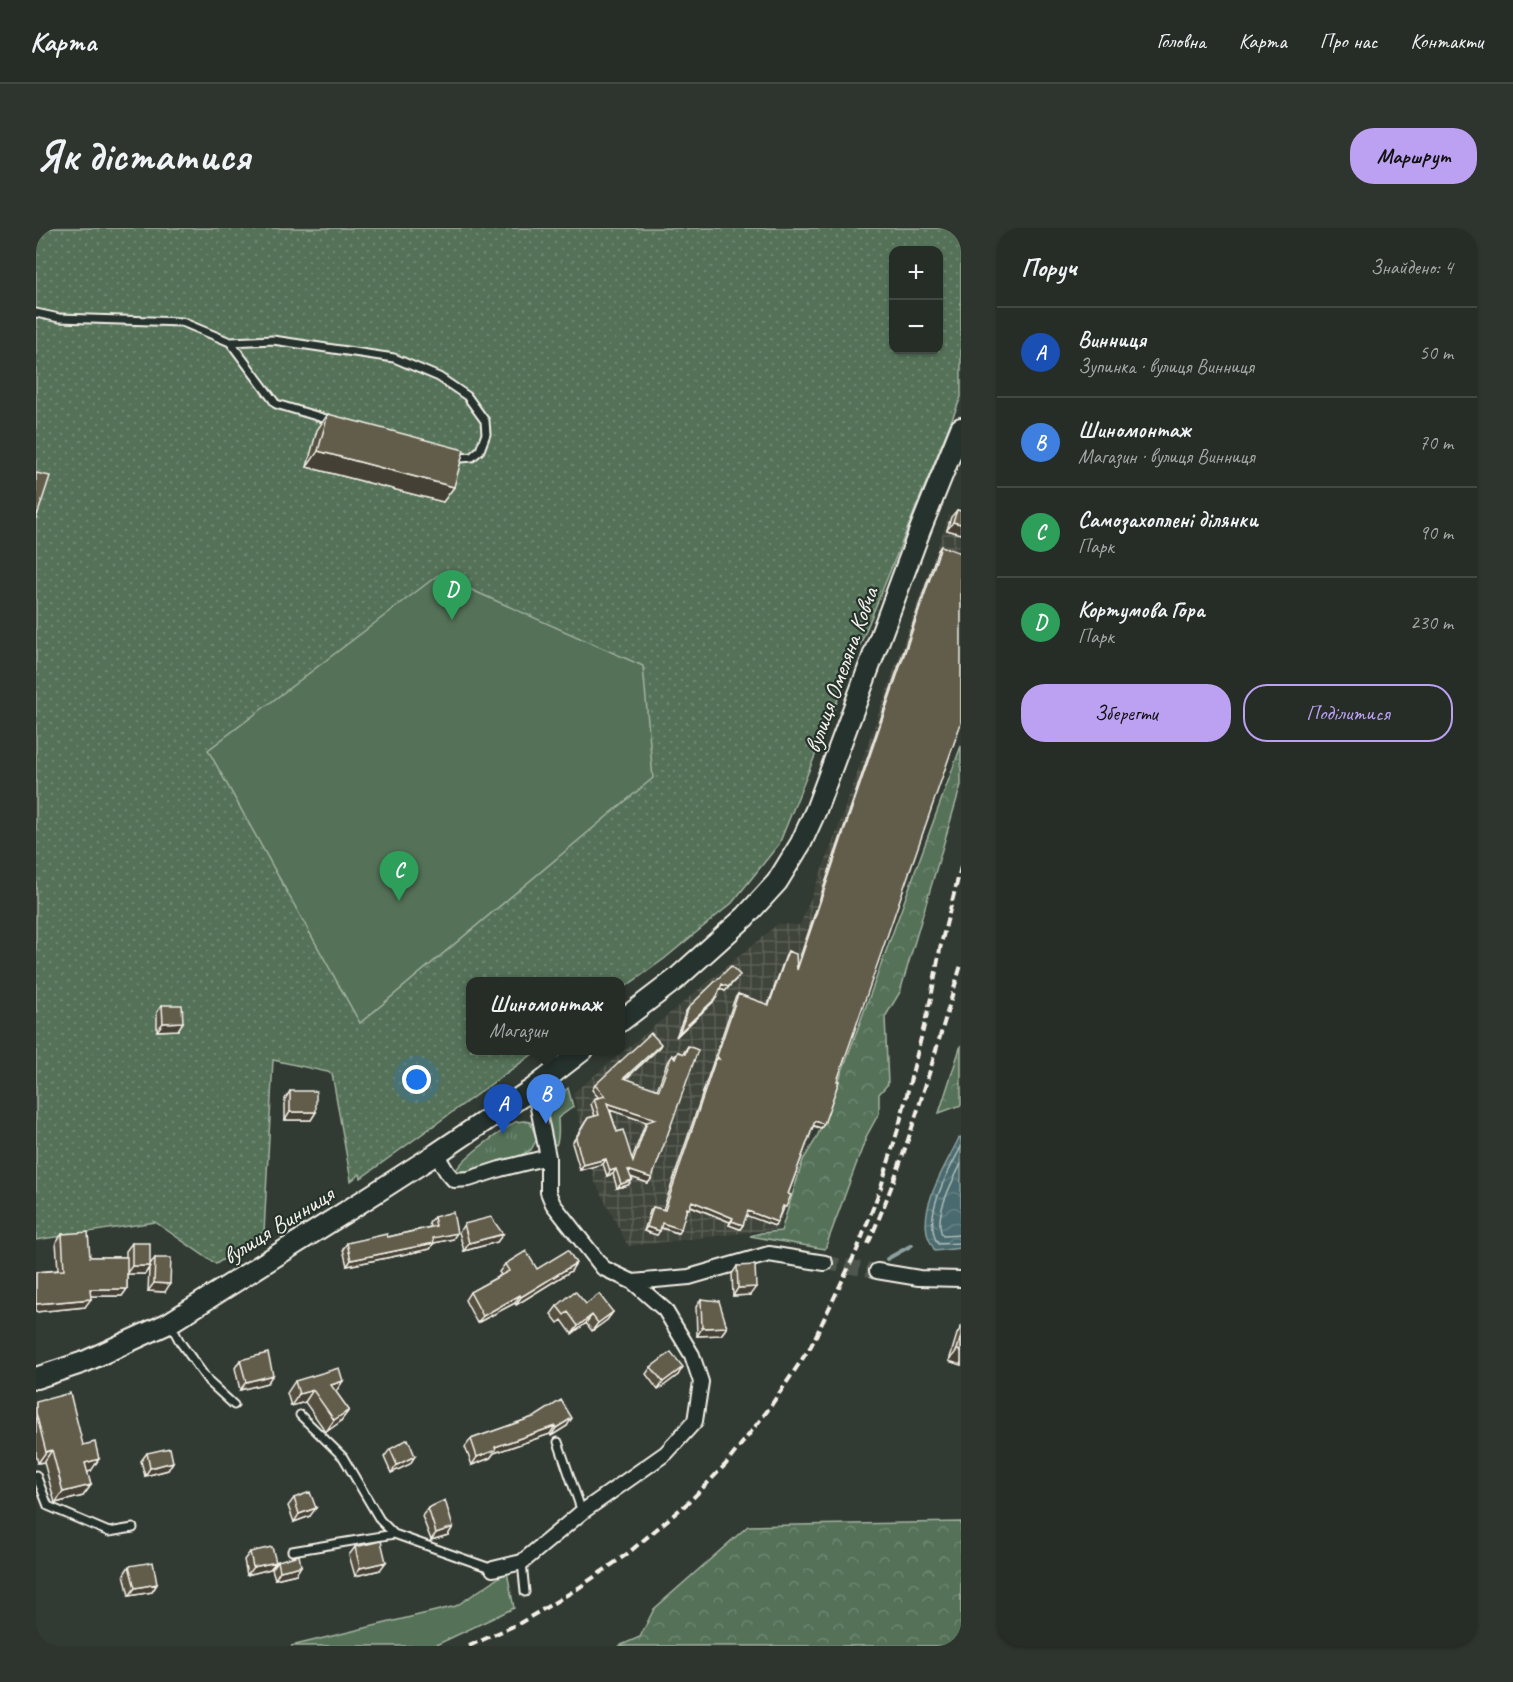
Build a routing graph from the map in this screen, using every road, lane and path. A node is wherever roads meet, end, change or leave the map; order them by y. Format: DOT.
graph roads {
  1 [pos="36,313"];
  2 [pos="230,342"];
  3 [pos="341,423"];
  4 [pos="961,428"];
  5 [pos="450,455"];
  6 [pos="625,1018"];
  7 [pos="577,1055"];
  8 [pos="534,1088"];
  9 [pos="436,1154"];
  10 [pos="551,1157"];
  11 [pos="825,1263"];
  12 [pos="877,1271"];
  13 [pos="961,1279"];
  14 [pos="633,1282"];
  15 [pos="169,1323"];
  16 [pos="36,1378"];
  17 [pos="234,1405"];
  18 [pos="300,1415"];
  19 [pos="558,1442"];
  20 [pos="36,1475"];
  21 [pos="582,1512"];
  22 [pos="133,1528"];
  23 [pos="394,1534"];
  24 [pos="292,1551"];
  25 [pos="522,1562"];
  26 [pos="493,1569"];
  27 [pos="525,1593"];
  1 -- 2 [label="lane"];
  2 -- 3 [label="lane"];
  2 -- 5 [label="lane"];
  4 -- 6 [label="main road, вулиця Омеляна Ковча"];
  7 -- 8 [label="main road, вулиця Винниця"];
  8 -- 9 [label="main road, вулиця Винниця"];
  8 -- 10 [label="street"];
  9 -- 10 [label="street"];
  9 -- 15 [label="main road, вулиця Винниця"];
  10 -- 14 [label="street"];
  11 -- 14 [label="street"];
  12 -- 13 [label="street"];
  14 -- 21 [label="street"];
  15 -- 16 [label="main road, вулиця Винниця"];
  15 -- 17 [label="lane"];
  18 -- 23 [label="lane"];
  19 -- 21 [label="lane"];
  20 -- 22 [label="lane"];
  21 -- 25 [label="street"];
  23 -- 24 [label="lane"];
  23 -- 26 [label="lane"];
  25 -- 26 [label="street"];
  25 -- 27 [label="lane"];
}
